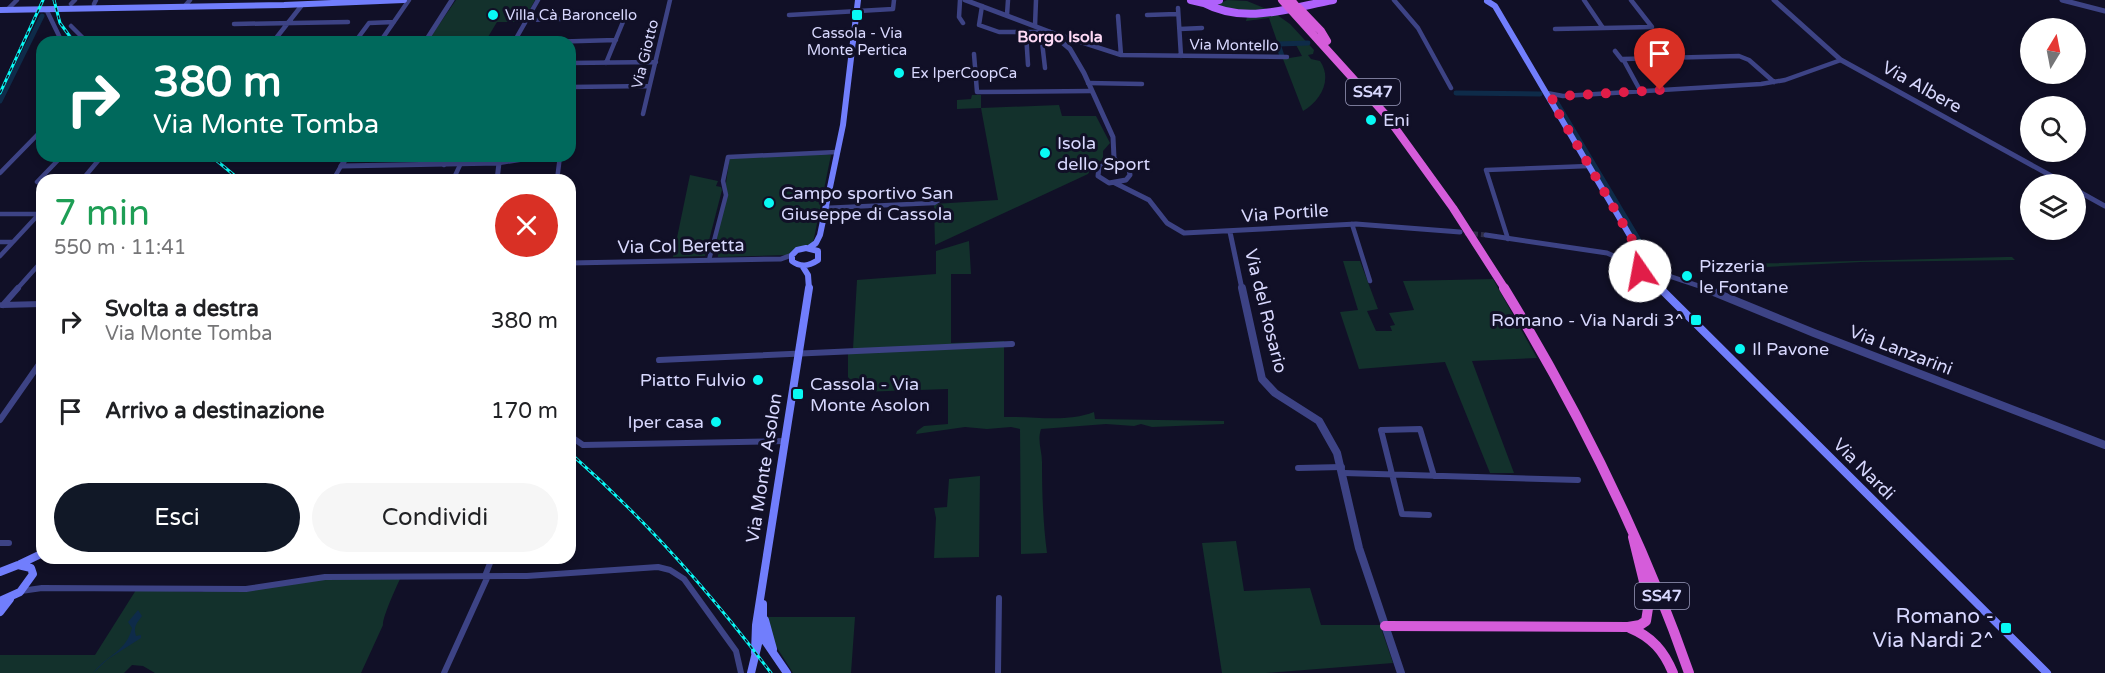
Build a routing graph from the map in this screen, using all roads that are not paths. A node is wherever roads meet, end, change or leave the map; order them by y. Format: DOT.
graph roads {
  1 [pos="17,0"];
  2 [pos="190,0"];
  3 [pos="225,0"];
  4 [pos="253,0"];
  5 [pos="404,0"];
  6 [pos="409,0"];
  7 [pos="452,0"];
  8 [pos="538,0"];
  9 [pos="670,0"];
  10 [pos="894,0"];
  11 [pos="960,0"];
  12 [pos="967,0"];
  13 [pos="1008,0"];
  14 [pos="1036,0"];
  15 [pos="1191,0"];
  16 [pos="1280,0"];
  17 [pos="1333,0"];
  18 [pos="1394,0"];
  19 [pos="1584,0"];
  20 [pos="1631,0"];
  21 [pos="1774,0"];
  22 [pos="2062,0"];
  23 [pos="350,1"];
  24 [pos="857,1"];
  25 [pos="1218,1"];
  26 [pos="1486,1"];
  27 [pos="317,2"];
  28 [pos="1496,2"];
  29 [pos="286,3"];
  30 [pos="1204,3"];
  31 [pos="302,5"];
  32 [pos="248,6"];
  33 [pos="982,6"];
  34 [pos="1292,6"];
  35 [pos="87,7"];
  36 [pos="184,7"];
  37 [pos="220,7"];
  38 [pos="37,8"];
  39 [pos="1178,8"];
  40 [pos="0,10"];
  41 [pos="7,10"];
  42 [pos="856,10"];
  43 [pos="2105,11"];
  44 [pos="1220,12"];
  45 [pos="1177,14"];
  46 [pos="48,15"];
  47 [pos="789,15"];
  48 [pos="1007,15"];
  49 [pos="1147,15"];
  50 [pos="1118,16"];
  51 [pos="527,20"];
  52 [pos="348,21"];
  53 [pos="394,22"];
  54 [pos="288,23"];
  55 [pos="963,23"];
  56 [pos="234,24"];
  57 [pos="71,26"];
  58 [pos="1035,26"];
  59 [pos="1202,28"];
  60 [pos="1603,28"];
  61 [pos="1180,29"];
  62 [pos="1555,29"];
  63 [pos="1046,32"];
  64 [pos="1026,33"];
  65 [pos="59,36"];
  66 [pos="81,36"];
  67 [pos="278,36"];
  68 [pos="359,36"];
  69 [pos="384,36"];
  70 [pos="428,36"];
  71 [pos="518,36"];
  72 [pos="1062,38"];
  73 [pos="616,40"];
  74 [pos="1323,40"];
  75 [pos="576,41"];
  76 [pos="1615,51"];
  77 [pos="974,54"];
  78 [pos="1121,55"];
  79 [pos="1181,56"];
  80 [pos="1287,57"];
  81 [pos="1622,60"];
  82 [pos="1841,60"];
  83 [pos="656,62"];
  84 [pos="576,63"];
  85 [pos="606,63"];
  86 [pos="1028,65"];
  87 [pos="1045,68"];
  88 [pos="1774,82"];
  89 [pos="1088,83"];
  90 [pos="1142,84"];
  91 [pos="649,86"];
  92 [pos="576,87"];
  93 [pos="1451,88"];
  94 [pos="1091,91"];
  95 [pos="1641,92"];
  96 [pos="1546,93"];
  97 [pos="1563,96"];
  98 [pos="1551,100"];
  99 [pos="643,114"];
  100 [pos="36,136"];
  101 [pos="837,152"];
  102 [pos="1114,153"];
  103 [pos="56,162"];
  104 [pos="97,162"];
  105 [pos="344,162"];
  106 [pos="446,162"];
  107 [pos="505,162"];
  108 [pos="499,163"];
  109 [pos="1107,163"];
  110 [pos="1118,163"];
  111 [pos="444,165"];
  112 [pos="460,165"];
  113 [pos="341,166"];
  114 [pos="1589,166"];
  115 [pos="0,173"];
  116 [pos="45,174"];
  117 [pos="87,174"];
  118 [pos="336,174"];
  119 [pos="456,174"];
  120 [pos="498,174"];
  121 [pos="2048,174"];
  122 [pos="1126,180"];
  123 [pos="1114,183"];
  124 [pos="1130,189"];
  125 [pos="940,196"];
  126 [pos="2086,196"];
  127 [pos="2105,206"];
  128 [pos="824,208"];
  129 [pos="0,214"];
  130 [pos="36,214"];
  131 [pos="36,218"];
  132 [pos="1352,224"];
  133 [pos="1230,232"];
  134 [pos="1460,232"];
  135 [pos="1486,235"];
  136 [pos="1508,239"];
  137 [pos="1633,241"];
  138 [pos="0,242"];
  139 [pos="13,242"];
  140 [pos="814,247"];
  141 [pos="1634,254"];
  142 [pos="1648,254"];
  143 [pos="1613,255"];
  144 [pos="0,256"];
  145 [pos="792,258"];
  146 [pos="709,260"];
  147 [pos="576,263"];
  148 [pos="812,265"];
  149 [pos="1634,265"];
  150 [pos="1660,265"];
  151 [pos="803,267"];
  152 [pos="36,268"];
  153 [pos="1642,272"];
  154 [pos="808,274"];
  155 [pos="1659,274"];
  156 [pos="1370,281"];
  157 [pos="1688,281"];
  158 [pos="1659,288"];
  159 [pos="36,304"];
  160 [pos="2,305"];
  161 [pos="1012,344"];
  162 [pos="800,352"];
  163 [pos="659,360"];
  164 [pos="36,369"];
  165 [pos="0,420"];
  166 [pos="576,440"];
  167 [pos="785,441"];
  168 [pos="2105,445"];
  169 [pos="1298,468"];
  170 [pos="1343,470"];
  171 [pos="1393,475"];
  172 [pos="1434,476"];
  173 [pos="1578,480"];
  174 [pos="1430,515"];
  175 [pos="1630,520"];
  176 [pos="0,543"];
  177 [pos="9,543"];
  178 [pos="36,556"];
  179 [pos="36,563"];
  180 [pos="490,564"];
  181 [pos="18,565"];
  182 [pos="32,571"];
  183 [pos="0,572"];
  184 [pos="487,576"];
  185 [pos="30,582"];
  186 [pos="42,588"];
  187 [pos="21,591"];
  188 [pos="11,597"];
  189 [pos="999,598"];
  190 [pos="0,601"];
  191 [pos="0,612"];
  192 [pos="761,617"];
  193 [pos="1385,626"];
  194 [pos="1628,627"];
  195 [pos="763,647"];
  196 [pos="444,673"];
  197 [pos="741,673"];
  198 [pos="751,673"];
  199 [pos="787,673"];
  200 [pos="998,673"];
  201 [pos="1401,673"];
  202 [pos="1673,673"];
  203 [pos="1689,673"];
  204 [pos="2047,673"];
  1 -- 41 [label="street"];
  2 -- 36 [label="street"];
  3 -- 37 [label="street"];
  4 -- 32 [label="street"];
  5 -- 23 [label="main road"];
  6 -- 53 [label="street"];
  7 -- 70 [label="street"];
  8 -- 51 [label="street"];
  9 -- 83 [label="street, Via Giotto"];
  10 -- 42 [label="street"];
  11 -- 55 [label="street"];
  12 -- 33 [label="street"];
  13 -- 48 [label="street"];
  14 -- 58 [label="street"];
  15 -- 30 [label="main road"];
  16 -- 34 [label="highway, SS47"];
  16 -- 74 [label="highway, SS47"];
  17 -- 34 [label="main road"];
  18 -- 93 [label="street"];
  19 -- 60 [label="street"];
  20 -- 60 [label="street"];
  21 -- 82 [label="street, Via Albere"];
  22 -- 43 [label="street"];
  23 -- 27 [label="main road"];
  24 -- 42 [label="main road"];
  25 -- 30 [label="main road"];
  25 -- 44 [label="main road"];
  26 -- 28 [label="main road"];
  27 -- 31 [label="main road"];
  28 -- 96 [label="main road"];
  29 -- 31 [label="main road"];
  29 -- 32 [label="main road"];
  30 -- 44 [label="main road"];
  31 -- 54 [label="street"];
  32 -- 37 [label="main road"];
  33 -- 48 [label="street"];
  33 -- 64 [label="street"];
  34 -- 44 [label="main road"];
  34 -- 74 [label="highway, SS47"];
  34 -- 74 [label="highway, SS47"];
  35 -- 36 [label="main road"];
  35 -- 38 [label="main road"];
  35 -- 46 [label="street"];
  36 -- 37 [label="main road"];
  38 -- 41 [label="main road"];
  38 -- 46 [label="street"];
  39 -- 45 [label="street, Via Montello"];
  40 -- 41 [label="main road"];
  42 -- 47 [label="street"];
  42 -- 101 [label="main road"];
  45 -- 49 [label="street, Via Montello"];
  45 -- 61 [label="street, Via Montello"];
  46 -- 65 [label="street"];
  48 -- 58 [label="street"];
  50 -- 78 [label="street"];
  51 -- 71 [label="street"];
  51 -- 73 [label="street"];
  52 -- 54 [label="street"];
  53 -- 68 [label="street"];
  53 -- 69 [label="street"];
  54 -- 56 [label="street"];
  54 -- 67 [label="street"];
  57 -- 66 [label="street"];
  58 -- 63 [label="street"];
  59 -- 61 [label="street, Via Montello"];
  60 -- 62 [label="street"];
  61 -- 79 [label="street, Via Montello"];
  63 -- 64 [label="street"];
  63 -- 72 [label="street"];
  63 -- 87 [label="street"];
  64 -- 86 [label="street"];
  72 -- 78 [label="street, Via Montello"];
  72 -- 89 [label="street"];
  73 -- 75 [label="street"];
  73 -- 85 [label="street"];
  74 -- 175 [label="highway, SS47"];
  76 -- 81 [label="street"];
  77 -- 94 [label="street"];
  78 -- 79 [label="street, Via Montello"];
  79 -- 80 [label="street, Via Montello"];
  81 -- 88 [label="street"];
  81 -- 95 [label="street"];
  82 -- 88 [label="street"];
  82 -- 121 [label="street, Via Albere"];
  83 -- 85 [label="street"];
  83 -- 91 [label="street, Via Giotto"];
  84 -- 85 [label="street"];
  88 -- 95 [label="street"];
  89 -- 90 [label="street"];
  89 -- 94 [label="street"];
  91 -- 92 [label="street"];
  91 -- 99 [label="street, Via Giotto"];
  94 -- 102 [label="street"];
  95 -- 97 [label="street"];
  96 -- 97 [label="street"];
  96 -- 98 [label="main road"];
  97 -- 98 [label="street"];
  98 -- 114 [label="main road"];
  100 -- 115 [label="street"];
  101 -- 128 [label="main road"];
  101 -- 146 [label="street"];
  102 -- 109 [label="street"];
  102 -- 110 [label="street"];
  103 -- 116 [label="street"];
  104 -- 117 [label="street"];
  105 -- 113 [label="street"];
  106 -- 111 [label="street"];
  107 -- 108 [label="street"];
  108 -- 112 [label="street"];
  108 -- 120 [label="street"];
  109 -- 110 [label="street"];
  109 -- 123 [label="street"];
  110 -- 122 [label="street"];
  111 -- 112 [label="street"];
  111 -- 113 [label="street"];
  112 -- 119 [label="street"];
  113 -- 118 [label="street"];
  114 -- 136 [label="street"];
  114 -- 137 [label="main road"];
  122 -- 123 [label="street"];
  122 -- 124 [label="street"];
  123 -- 124 [label="street, Via Portile"];
  124 -- 133 [label="street, Via Portile"];
  125 -- 128 [label="street"];
  126 -- 127 [label="street"];
  128 -- 140 [label="main road"];
  129 -- 130 [label="street"];
  131 -- 139 [label="street"];
  132 -- 133 [label="street, Via Portile"];
  132 -- 134 [label="street, Via Portile"];
  132 -- 156 [label="street"];
  133 -- 170 [label="street, Via del Rosario"];
  135 -- 136 [label="street"];
  136 -- 143 [label="street"];
  137 -- 141 [label="main road"];
  137 -- 142 [label="main road"];
  138 -- 139 [label="street"];
  139 -- 144 [label="street"];
  140 -- 145 [label="main road"];
  140 -- 148 [label="main road, Via Monte Asolon"];
  141 -- 142 [label="main road"];
  141 -- 143 [label="street"];
  141 -- 149 [label="main road"];
  142 -- 150 [label="main road"];
  143 -- 149 [label="street"];
  145 -- 146 [label="street, Via Col Beretta"];
  145 -- 151 [label="main road"];
  146 -- 147 [label="street, Via Col Beretta"];
  148 -- 151 [label="main road"];
  148 -- 154 [label="main road, Via Monte Asolon"];
  149 -- 153 [label="main road, Via Nardi"];
  150 -- 155 [label="main road"];
  150 -- 157 [label="street, Via Lanzarini"];
  151 -- 154 [label="main road"];
  152 -- 160 [label="street"];
  153 -- 155 [label="main road"];
  153 -- 158 [label="main road, Via Nardi"];
  154 -- 162 [label="main road, Via Monte Asolon"];
  155 -- 157 [label="street, Via Lanzarini"];
  155 -- 158 [label="main road"];
  157 -- 168 [label="street, Via Lanzarini"];
  158 -- 204 [label="main road, Via Nardi"];
  159 -- 160 [label="street"];
  161 -- 162 [label="street"];
  162 -- 163 [label="street"];
  162 -- 167 [label="main road, Via Monte Asolon"];
  164 -- 165 [label="street"];
  166 -- 167 [label="street"];
  167 -- 192 [label="main road, Via Monte Asolon"];
  169 -- 170 [label="street"];
  170 -- 171 [label="street"];
  170 -- 193 [label="street, Via del Rosario"];
  171 -- 172 [label="street"];
  171 -- 172 [label="street"];
  171 -- 174 [label="street"];
  172 -- 173 [label="street"];
  175 -- 194 [label="highway"];
  175 -- 203 [label="highway, SS47"];
  176 -- 177 [label="street"];
  178 -- 181 [label="main road"];
  179 -- 182 [label="main road"];
  180 -- 184 [label="street"];
  181 -- 182 [label="main road"];
  181 -- 183 [label="main road"];
  182 -- 185 [label="main road"];
  184 -- 186 [label="street"];
  184 -- 196 [label="street"];
  184 -- 197 [label="street"];
  185 -- 186 [label="street"];
  185 -- 187 [label="main road"];
  186 -- 187 [label="street"];
  187 -- 188 [label="main road"];
  188 -- 190 [label="main road"];
  188 -- 191 [label="main road"];
  189 -- 200 [label="street"];
  192 -- 195 [label="main road"];
  192 -- 195 [label="main road, Via Monte Asolon"];
  192 -- 195 [label="main road, Via Monte Asolon"];
  193 -- 194 [label="highway"];
  193 -- 201 [label="street, Via del Rosario"];
  194 -- 202 [label="highway"];
  195 -- 198 [label="main road, Via Monte Asolon"];
  195 -- 199 [label="main road"];
}
